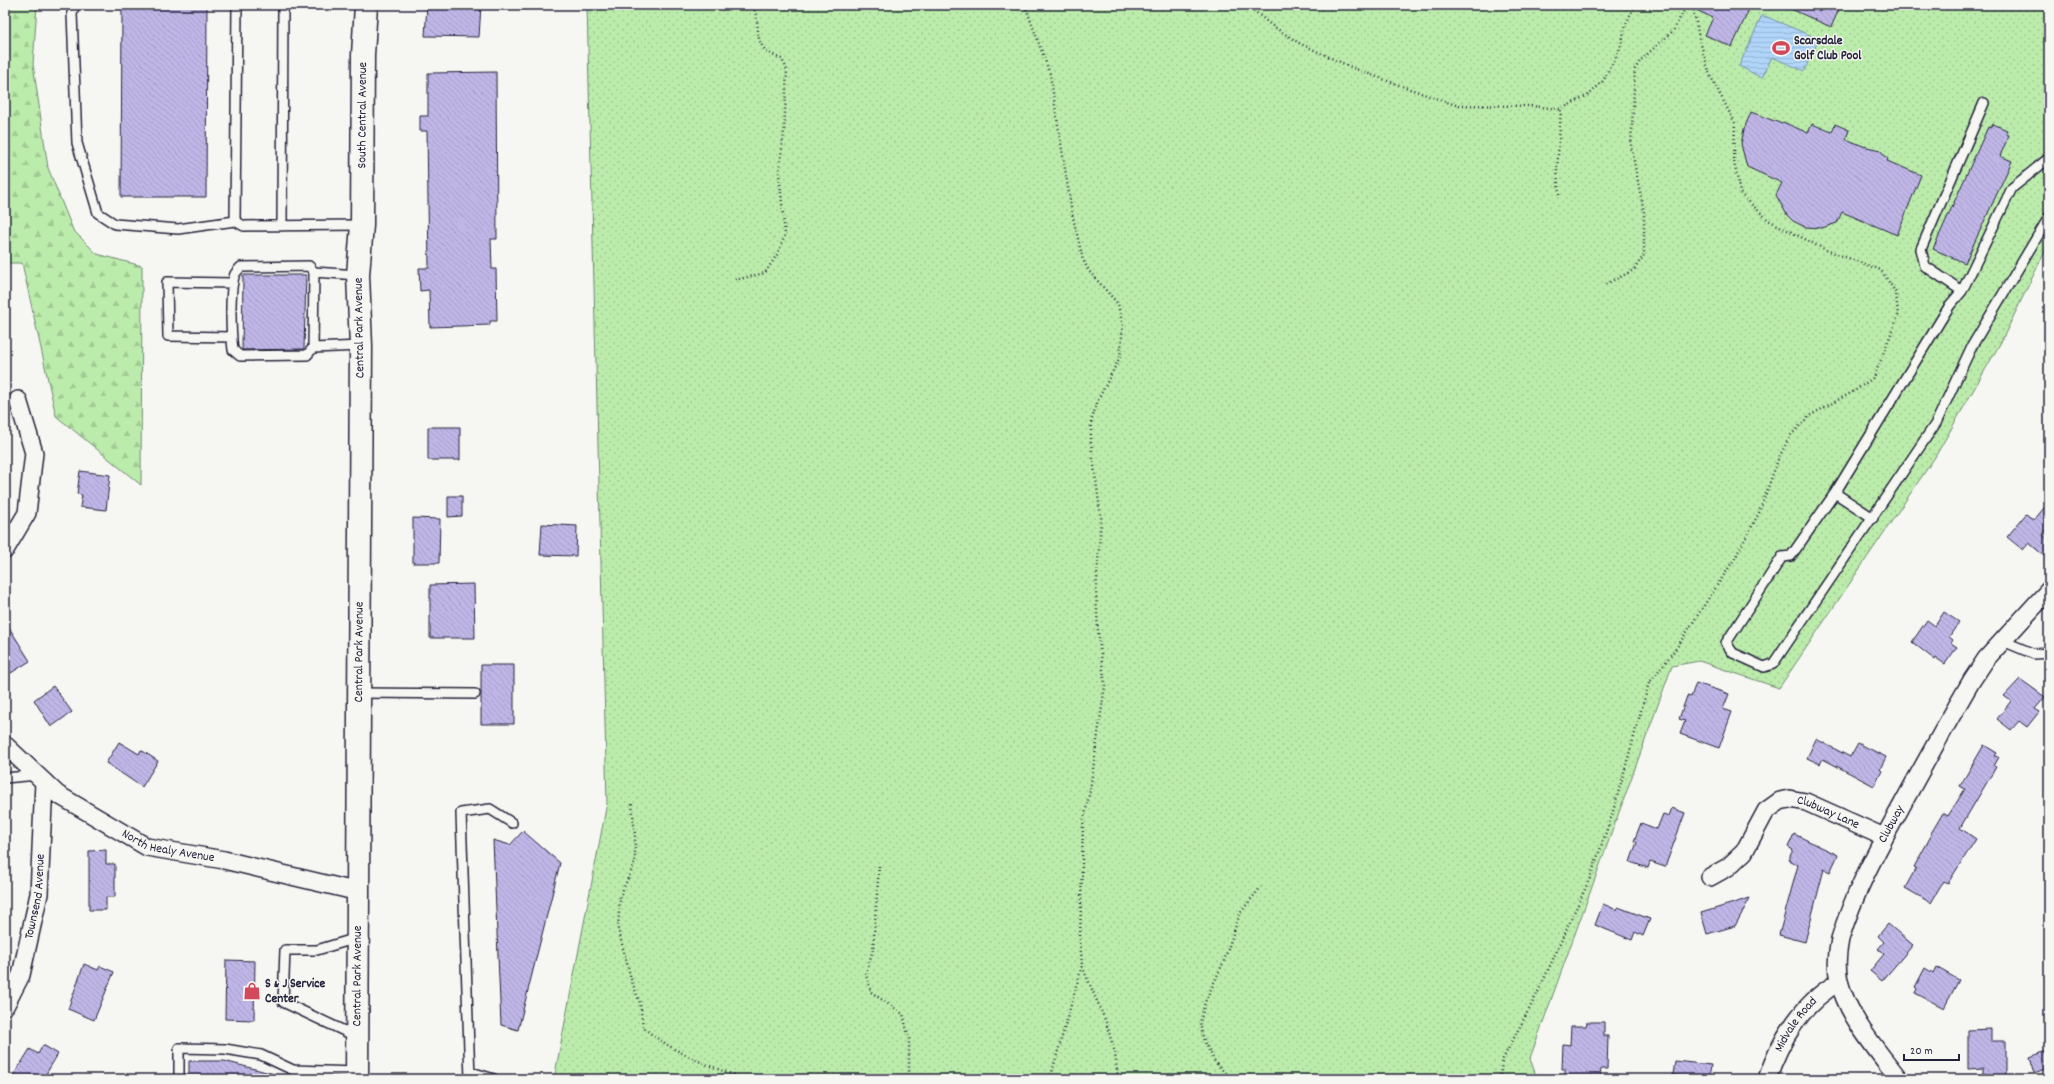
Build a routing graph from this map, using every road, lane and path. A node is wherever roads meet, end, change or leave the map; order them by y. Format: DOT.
graph roads {
  1 [pos="75,5"];
  2 [pos="237,5"];
  3 [pos="283,5"];
  4 [pos="366,5"];
  5 [pos="753,5"];
  6 [pos="1025,5"];
  7 [pos="1243,5"];
  8 [pos="1635,5"];
  9 [pos="1687,5"];
  10 [pos="1693,5"];
  11 [pos="1984,103"];
  12 [pos="1561,109"];
  13 [pos="2049,158"];
  14 [pos="1559,195"];
  15 [pos="2049,217"];
  16 [pos="235,221"];
  17 [pos="362,225"];
  18 [pos="282,226"];
  19 [pos="314,272"];
  20 [pos="358,275"];
  21 [pos="735,280"];
  22 [pos="233,283"];
  23 [pos="1606,284"];
  24 [pos="1962,291"];
  25 [pos="232,337"];
  26 [pos="361,346"];
  27 [pos="313,348"];
  28 [pos="18,400"];
  29 [pos="1836,494"];
  30 [pos="1873,518"];
  31 [pos="5,550"];
  32 [pos="2049,590"];
  33 [pos="2003,641"];
  34 [pos="2049,653"];
  35 [pos="360,693"];
  36 [pos="475,694"];
  37 [pos="7,750"];
  38 [pos="5,778"];
  39 [pos="40,779"];
  40 [pos="632,804"];
  41 [pos="512,823"];
  42 [pos="1884,837"];
  43 [pos="879,866"];
  44 [pos="1710,877"];
  45 [pos="1261,887"];
  46 [pos="359,892"];
  47 [pos="358,938"];
  48 [pos="1082,966"];
  49 [pos="1839,982"];
  50 [pos="5,1006"];
  51 [pos="358,1037"];
  52 [pos="292,1074"];
  53 [pos="357,1075"];
  54 [pos="471,1075"];
  55 [pos="179,1079"];
  56 [pos="494,1079"];
  57 [pos="745,1079"];
  58 [pos="910,1079"];
  59 [pos="1050,1079"];
  60 [pos="1118,1079"];
  61 [pos="1231,1079"];
  62 [pos="1499,1079"];
  63 [pos="1767,1079"];
  64 [pos="1899,1079"];
  1 -- 16 [label="lane"];
  2 -- 16 [label="lane"];
  3 -- 18 [label="lane"];
  4 -- 17 [label="main road, South Central Avenue"];
  5 -- 21 [label="path"];
  6 -- 48 [label="path"];
  7 -- 12 [label="path"];
  8 -- 12 [label="path"];
  9 -- 23 [label="path"];
  10 -- 62 [label="path"];
  11 -- 24 [label="lane"];
  12 -- 14 [label="path"];
  13 -- 24 [label="lane"];
  15 -- 30 [label="lane"];
  16 -- 18 [label="lane"];
  17 -- 18 [label="lane"];
  17 -- 20 [label="main road, Central Park Avenue"];
  19 -- 20 [label="lane"];
  19 -- 22 [label="lane"];
  19 -- 27 [label="lane"];
  20 -- 26 [label="main road, Central Park Avenue"];
  22 -- 25 [label="lane"];
  22 -- 25 [label="lane"];
  24 -- 29 [label="lane"];
  25 -- 27 [label="lane"];
  26 -- 27 [label="lane"];
  26 -- 35 [label="main road, Central Park Avenue"];
  28 -- 31 [label="street"];
  29 -- 30 [label="lane"];
  29 -- 30 [label="lane"];
  32 -- 33 [label="street, Clubway"];
  33 -- 34 [label="lane"];
  33 -- 42 [label="street, Clubway"];
  35 -- 36 [label="lane"];
  35 -- 46 [label="main road, Central Park Avenue"];
  37 -- 39 [label="street, North Healy Avenue"];
  38 -- 39 [label="lane"];
  39 -- 46 [label="street, North Healy Avenue"];
  39 -- 50 [label="street, Townsend Avenue"];
  40 -- 57 [label="path"];
  41 -- 54 [label="lane"];
  42 -- 44 [label="street, Clubway Lane"];
  42 -- 49 [label="street, Clubway"];
  43 -- 58 [label="path"];
  45 -- 61 [label="path"];
  46 -- 47 [label="main road, Central Park Avenue"];
  47 -- 51 [label="main road, Central Park Avenue"];
  47 -- 51 [label="lane"];
  48 -- 59 [label="path"];
  48 -- 60 [label="path"];
  49 -- 63 [label="street, Midvale Road"];
  49 -- 64 [label="street, Clubway"];
  51 -- 53 [label="main road, Central Park Avenue"];
  52 -- 53 [label="lane"];
  52 -- 55 [label="lane"];
  54 -- 56 [label="lane"];
}
